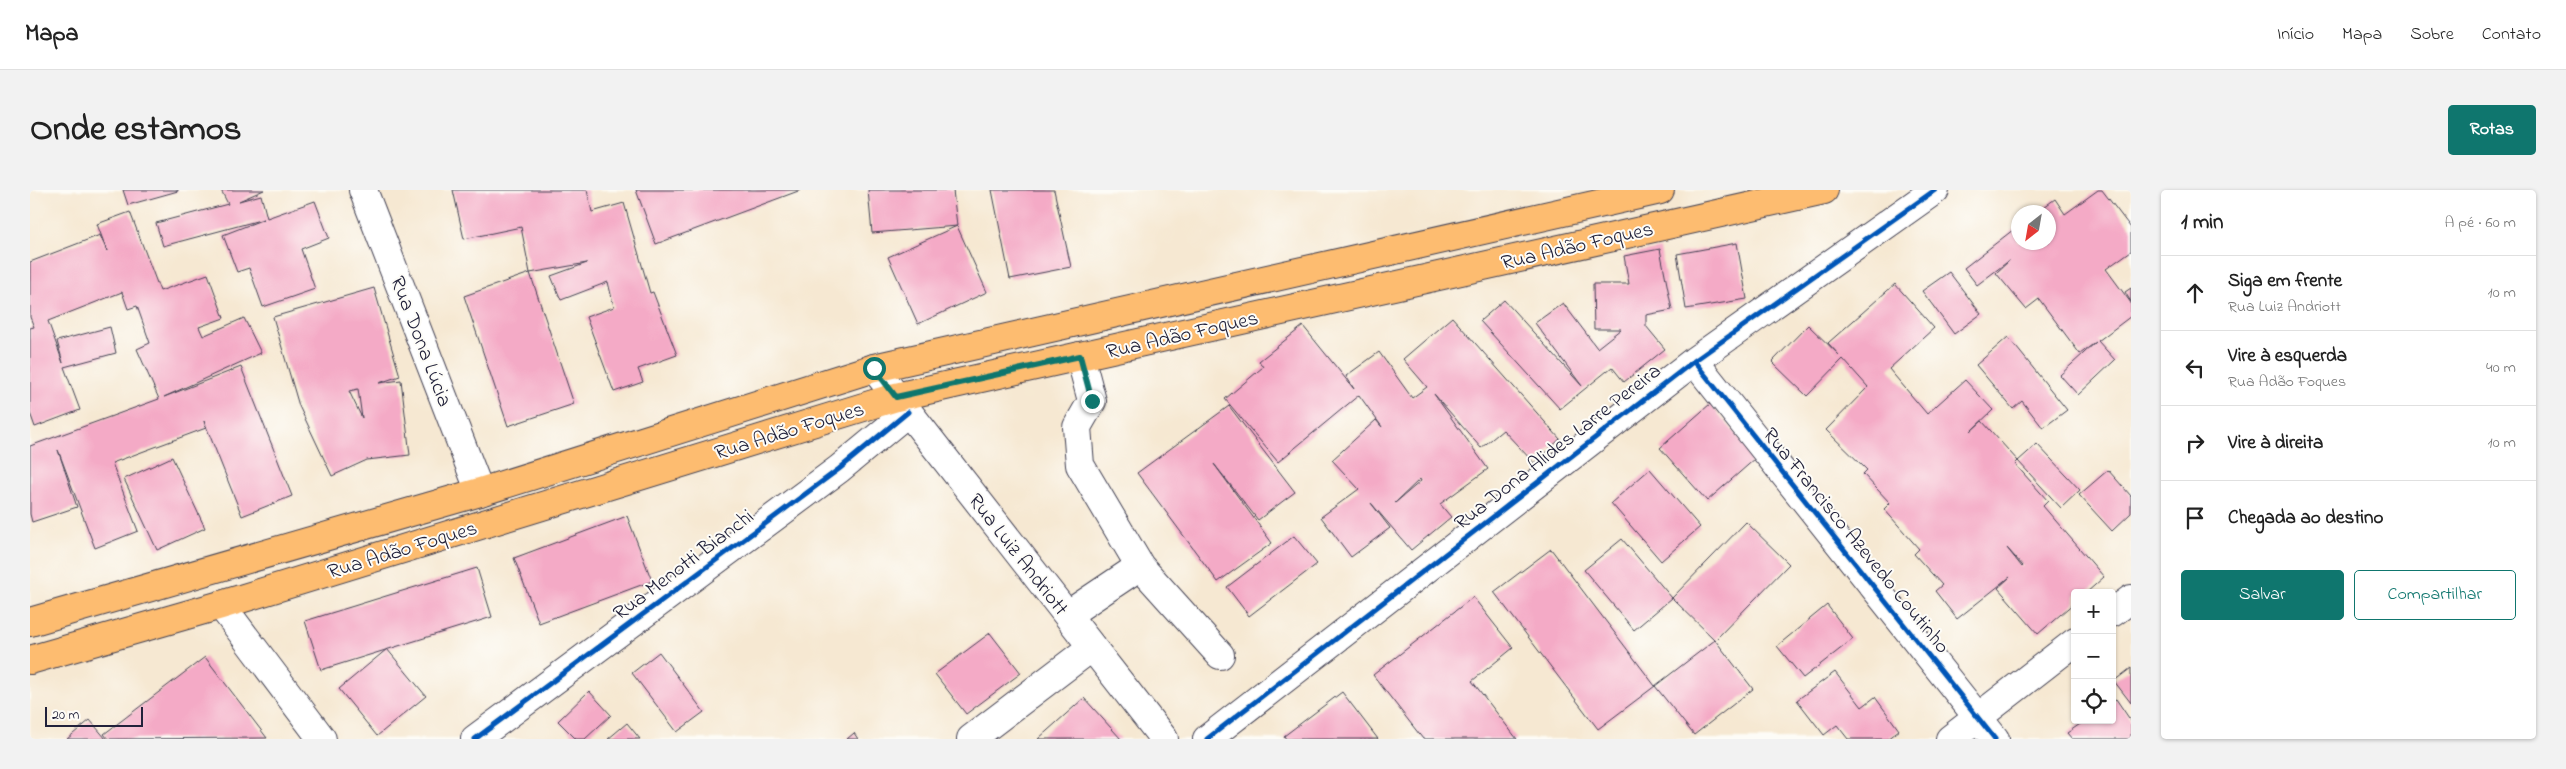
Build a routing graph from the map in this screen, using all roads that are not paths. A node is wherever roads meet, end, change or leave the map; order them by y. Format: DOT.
graph roads {
  1 [pos="363,190"];
  2 [pos="1660,190"];
  3 [pos="1824,190"];
  4 [pos="1935,190"];
  5 [pos="1080,356"];
  6 [pos="1694,361"];
  7 [pos="874,368"];
  8 [pos="902,405"];
  9 [pos="480,492"];
  10 [pos="1140,566"];
  11 [pos="2131,599"];
  12 [pos="221,605"];
  13 [pos="2116,610"];
  14 [pos="1067,615"];
  15 [pos="30,622"];
  16 [pos="2071,645"];
  17 [pos="1092,647"];
  18 [pos="1220,656"];
  19 [pos="30,660"];
  20 [pos="1978,717"];
  21 [pos="322,739"];
  22 [pos="475,739"];
  23 [pos="971,739"];
  24 [pos="1164,739"];
  25 [pos="1207,739"];
  26 [pos="1950,739"];
  27 [pos="1994,739"];
  1 -- 9 [label="street, Rua Dona Lúcia"];
  2 -- 7 [label="main road, Rua Adão Foques"];
  3 -- 5 [label="main road, Rua Adão Foques"];
  4 -- 6 [label="street, Rua Dona Alides Larre Pereira"];
  5 -- 8 [label="main road, Rua Adão Foques"];
  5 -- 10 [label="street"];
  6 -- 20 [label="street, Rua Francisco Azevedo Coutinho"];
  6 -- 25 [label="street, Rua Dona Alides Larre Pereira"];
  7 -- 8 [label="street, Rua Luiz Andriott"];
  7 -- 9 [label="main road, Rua Adão Foques"];
  8 -- 12 [label="main road, Rua Adão Foques"];
  8 -- 14 [label="street, Rua Luiz Andriott"];
  8 -- 22 [label="street, Rua Menotti Bianchi"];
  9 -- 15 [label="main road, Rua Adão Foques"];
  10 -- 14 [label="street"];
  10 -- 18 [label="street"];
  11 -- 13 [label="street"];
  12 -- 19 [label="main road, Rua Adão Foques"];
  12 -- 21 [label="street"];
  14 -- 17 [label="street, Rua Luiz Andriott"];
  16 -- 20 [label="street"];
  17 -- 23 [label="street"];
  17 -- 24 [label="street, Rua Luiz Andriott"];
  20 -- 26 [label="street"];
  20 -- 27 [label="street, Rua Francisco Azevedo Coutinho"];
}
